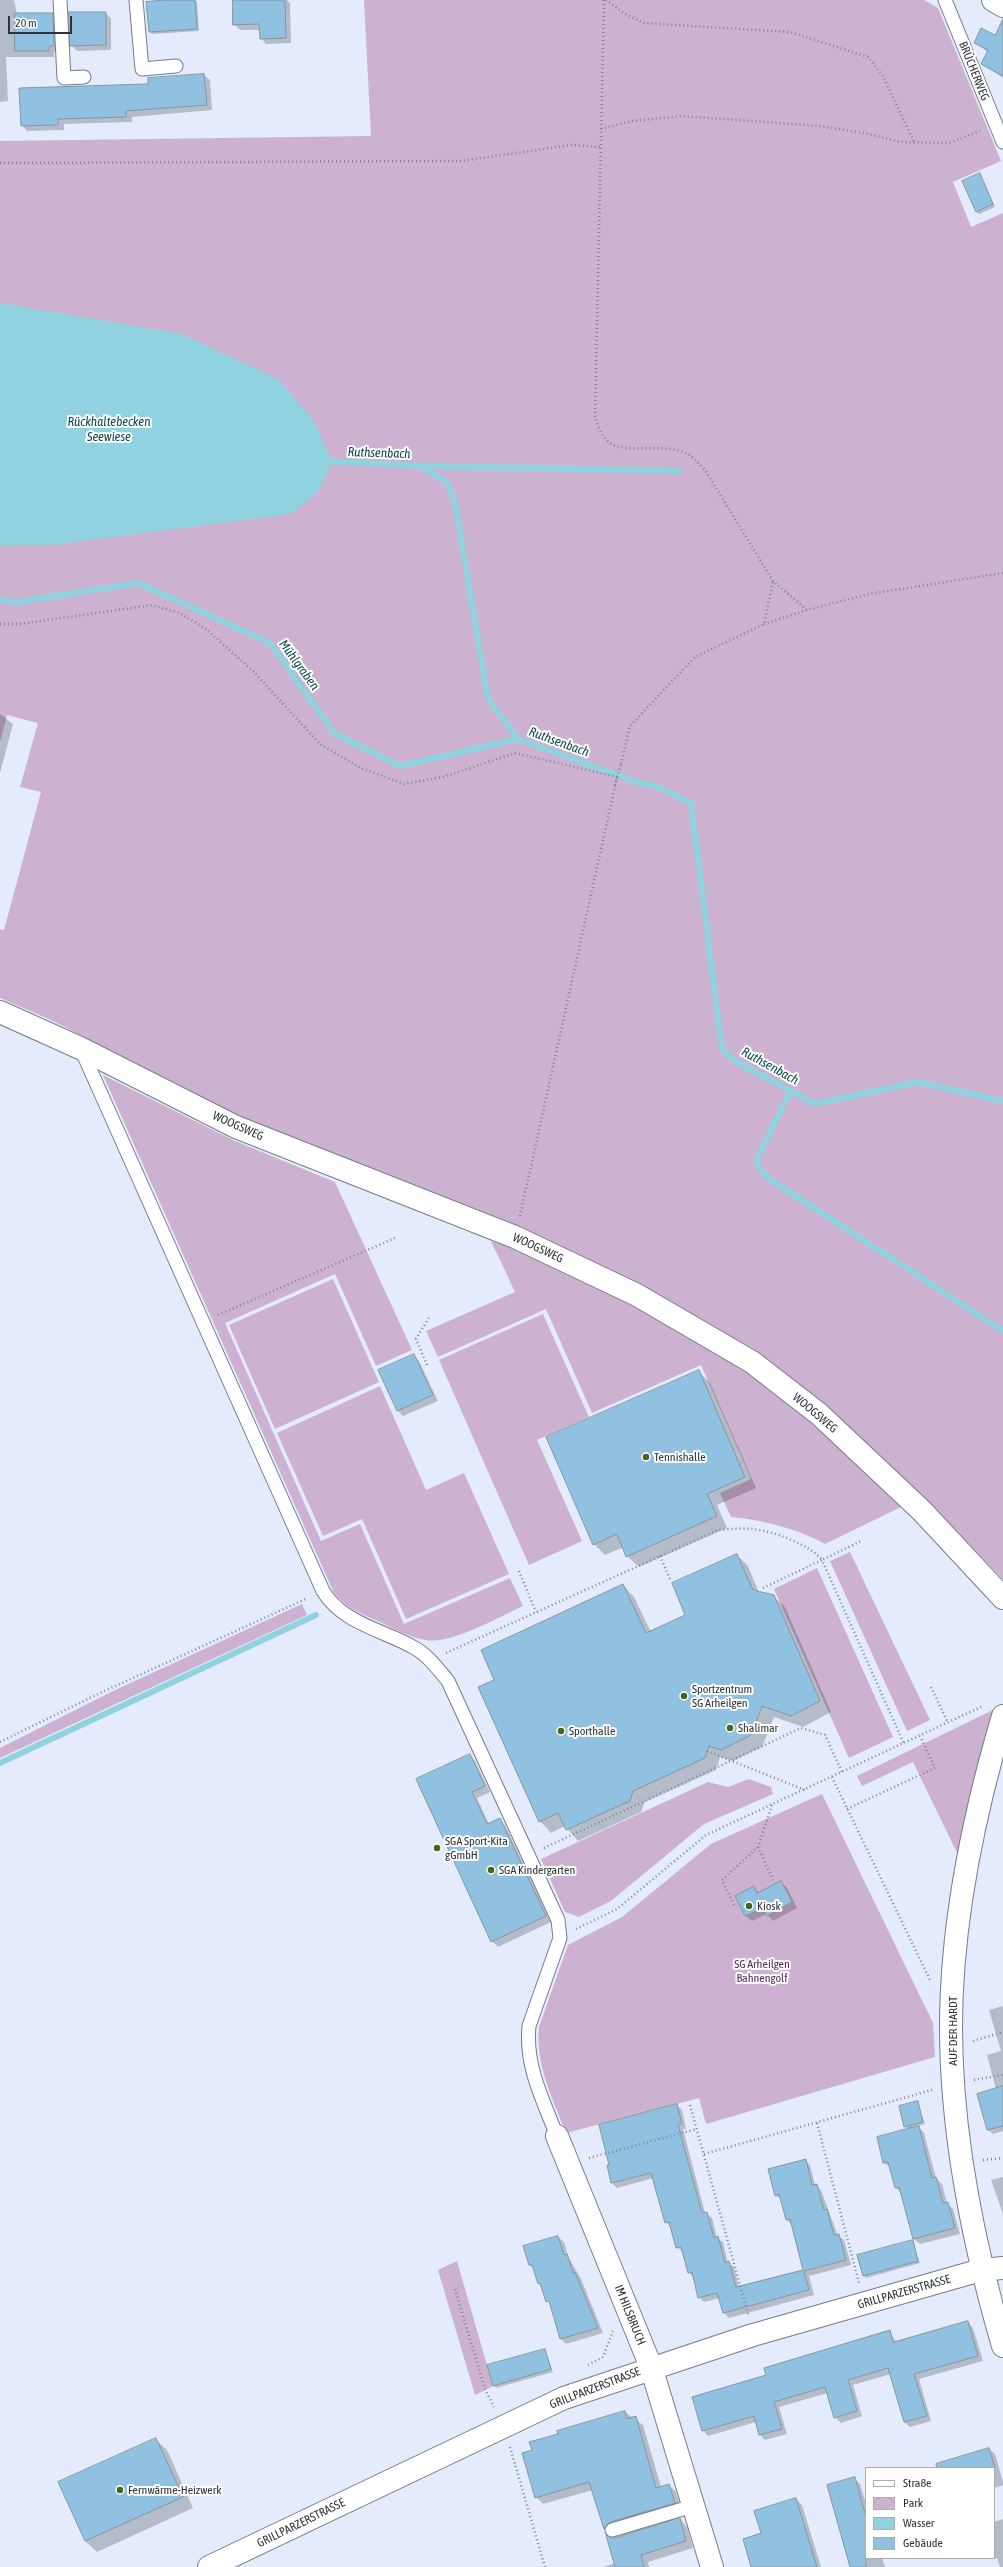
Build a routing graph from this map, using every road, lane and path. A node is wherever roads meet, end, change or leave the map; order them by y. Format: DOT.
graph roads {
  1 [pos="60,0"];
  2 [pos="136,0"];
  3 [pos="605,0"];
  4 [pos="945,0"];
  5 [pos="993,0"];
  6 [pos="1003,6"];
  7 [pos="176,66"];
  8 [pos="84,77"];
  9 [pos="996,124"];
  10 [pos="601,129"];
  11 [pos="914,142"];
  12 [pos="1003,142"];
  13 [pos="600,147"];
  14 [pos="0,163"];
  15 [pos="1003,573"];
  16 [pos="773,581"];
  17 [pos="807,610"];
  18 [pos="0,624"];
  19 [pos="764,624"];
  20 [pos="617,777"];
  21 [pos="0,1012"];
  22 [pos="80,1048"];
  23 [pos="395,1238"];
  24 [pos="515,1238"];
  25 [pos="430,1316"];
  26 [pos="203,1322"];
  27 [pos="427,1365"];
  28 [pos="861,1541"];
  29 [pos="660,1556"];
  30 [pos="822,1560"];
  31 [pos="519,1571"];
  32 [pos="670,1579"];
  33 [pos="763,1588"];
  34 [pos="323,1591"];
  35 [pos="1003,1598"];
  36 [pos="536,1612"];
  37 [pos="431,1660"];
  38 [pos="931,1687"];
  39 [pos="996,1709"];
  40 [pos="948,1723"];
  41 [pos="920,1736"];
  42 [pos="0,1742"];
  43 [pos="904,1744"];
  44 [pos="707,1751"];
  45 [pos="731,1761"];
  46 [pos="842,1772"];
  47 [pos="832,1777"];
  48 [pos="805,1790"];
  49 [pos="772,1805"];
  50 [pos="847,1809"];
  51 [pos="758,1847"];
  52 [pos="528,1855"];
  53 [pos="773,1880"];
  54 [pos="734,1905"];
  55 [pos="560,1938"];
  56 [pos="930,1981"];
  57 [pos="1003,2032"];
  58 [pos="951,2047"];
  59 [pos="1003,2075"];
  60 [pos="954,2083"];
  61 [pos="690,2105"];
  62 [pos="817,2123"];
  63 [pos="697,2129"];
  64 [pos="557,2136"];
  65 [pos="704,2154"];
  66 [pos="569,2164"];
  67 [pos="1003,2268"];
  68 [pos="981,2270"];
  69 [pos="455,2289"];
  70 [pos="865,2303"];
  71 [pos="614,2327"];
  72 [pos="753,2335"];
  73 [pos="1003,2346"];
  74 [pos="584,2367"];
  75 [pos="652,2367"];
  76 [pos="503,2416"];
  77 [pos="693,2506"];
  78 [pos="612,2530"];
  79 [pos="209,2567"];
  80 [pos="545,2567"];
  81 [pos="712,2567"];
  1 -- 8 [label="lane"];
  2 -- 7 [label="lane"];
  3 -- 10 [label="path"];
  3 -- 11 [label="path"];
  4 -- 9 [label="lane, BRÜCHERWEG"];
  5 -- 6 [label="street"];
  9 -- 11 [label="path"];
  9 -- 12 [label="lane, BRÜCHERWEG"];
  10 -- 11 [label="path"];
  10 -- 13 [label="path"];
  13 -- 14 [label="path"];
  13 -- 16 [label="path"];
  15 -- 17 [label="path"];
  16 -- 17 [label="path"];
  16 -- 19 [label="path"];
  17 -- 19 [label="path"];
  18 -- 20 [label="path"];
  19 -- 20 [label="path, bridge"];
  20 -- 24 [label="path"];
  21 -- 22 [label="street, WOOGSWEG"];
  22 -- 24 [label="street, WOOGSWEG"];
  22 -- 26 [label="lane"];
  23 -- 26 [label="path"];
  24 -- 35 [label="street, WOOGSWEG"];
  25 -- 27 [label="path"];
  26 -- 34 [label="lane"];
  28 -- 30 [label="path"];
  29 -- 30 [label="path"];
  29 -- 32 [label="path"];
  29 -- 36 [label="path"];
  30 -- 33 [label="path"];
  30 -- 43 [label="path"];
  31 -- 36 [label="path"];
  34 -- 37 [label="lane"];
  34 -- 42 [label="path"];
  36 -- 37 [label="path"];
  37 -- 52 [label="lane"];
  38 -- 40 [label="path"];
  39 -- 40 [label="path"];
  39 -- 58 [label="street, AUF DER HARDT"];
  40 -- 41 [label="path"];
  41 -- 43 [label="path"];
  41 -- 50 [label="path"];
  43 -- 46 [label="path"];
  44 -- 45 [label="path"];
  45 -- 46 [label="path"];
  45 -- 48 [label="path"];
  45 -- 52 [label="path"];
  46 -- 47 [label="path"];
  47 -- 48 [label="path"];
  47 -- 50 [label="path"];
  48 -- 49 [label="path"];
  49 -- 51 [label="path"];
  49 -- 55 [label="path"];
  50 -- 56 [label="path"];
  51 -- 53 [label="path"];
  51 -- 54 [label="path"];
  52 -- 55 [label="lane"];
  55 -- 64 [label="lane"];
  57 -- 58 [label="path"];
  58 -- 60 [label="street, AUF DER HARDT"];
  59 -- 60 [label="path"];
  60 -- 62 [label="path"];
  60 -- 68 [label="street, AUF DER HARDT"];
  61 -- 63 [label="path"];
  62 -- 65 [label="path"];
  62 -- 70 [label="path"];
  63 -- 65 [label="path"];
  63 -- 66 [label="path"];
  64 -- 66 [label="street, IM HILSBRUCH"];
  65 -- 72 [label="path"];
  66 -- 75 [label="street, IM HILSBRUCH"];
  67 -- 68 [label="street, GRILLPARZERSTRASSE"];
  68 -- 70 [label="street, GRILLPARZERSTRASSE"];
  68 -- 73 [label="street, AUF DER HARDT"];
  69 -- 76 [label="path"];
  70 -- 72 [label="street, GRILLPARZERSTRASSE"];
  71 -- 74 [label="path"];
  72 -- 75 [label="street, GRILLPARZERSTRASSE"];
  75 -- 76 [label="street, GRILLPARZERSTRASSE"];
  75 -- 77 [label="street, IM HILSBRUCH"];
  76 -- 79 [label="street, GRILLPARZERSTRASSE"];
  76 -- 80 [label="path"];
  77 -- 78 [label="lane"];
  77 -- 81 [label="street, IM HILSBRUCH"];
}
